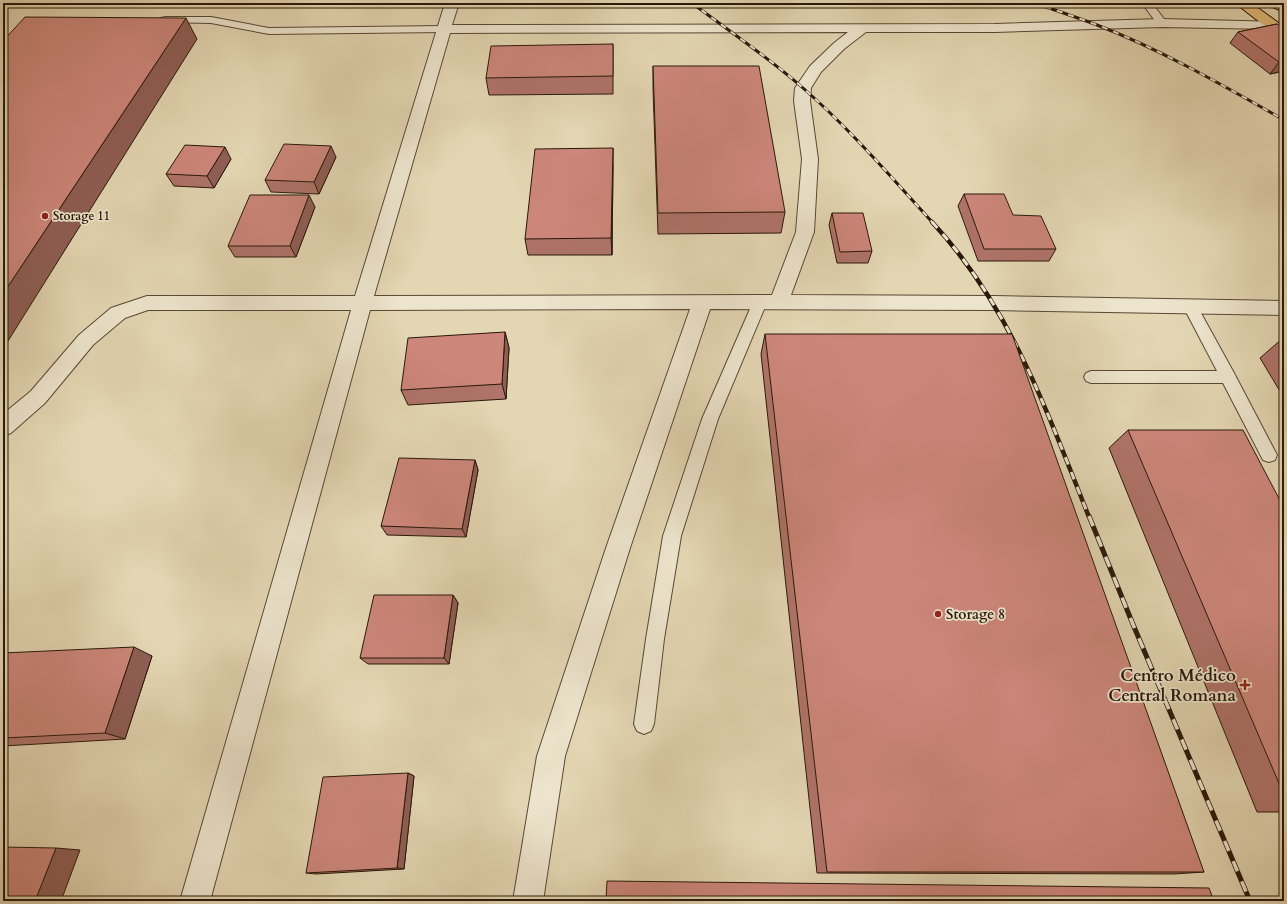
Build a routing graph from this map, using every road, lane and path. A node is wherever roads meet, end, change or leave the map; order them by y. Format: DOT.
graph roads {
  1 [pos="452,3"];
  2 [pos="1242,3"];
  3 [pos="1275,3"];
  4 [pos="1152,4"];
  5 [pos="1284,8"];
  6 [pos="157,20"];
  7 [pos="1162,23"];
  8 [pos="1272,25"];
  9 [pos="862,28"];
  10 [pos="445,29"];
  11 [pos="1284,34"];
  12 [pos="363,302"];
  13 [pos="760,302"];
  14 [pos="779,302"];
  15 [pos="702,303"];
  16 [pos="1191,308"];
  17 [pos="1284,308"];
  18 [pos="1091,377"];
  19 [pos="1229,377"];
  20 [pos="3,427"];
  21 [pos="1270,455"];
  22 [pos="644,724"];
  23 [pos="195,901"];
  24 [pos="528,901"];
  1 -- 10 [label="street"];
  2 -- 8 [label="main road"];
  3 -- 5 [label="main road"];
  4 -- 7 [label="lane"];
  6 -- 10 [label="lane"];
  7 -- 8 [label="street"];
  7 -- 9 [label="street"];
  8 -- 11 [label="main road"];
  9 -- 10 [label="street"];
  9 -- 14 [label="street"];
  10 -- 12 [label="street"];
  12 -- 15 [label="street"];
  12 -- 20 [label="street"];
  12 -- 23 [label="street"];
  13 -- 14 [label="street"];
  13 -- 15 [label="street"];
  13 -- 22 [label="lane"];
  14 -- 16 [label="street"];
  15 -- 24 [label="street"];
  16 -- 17 [label="street"];
  16 -- 19 [label="lane"];
  18 -- 19 [label="lane"];
  19 -- 21 [label="lane"];
}
